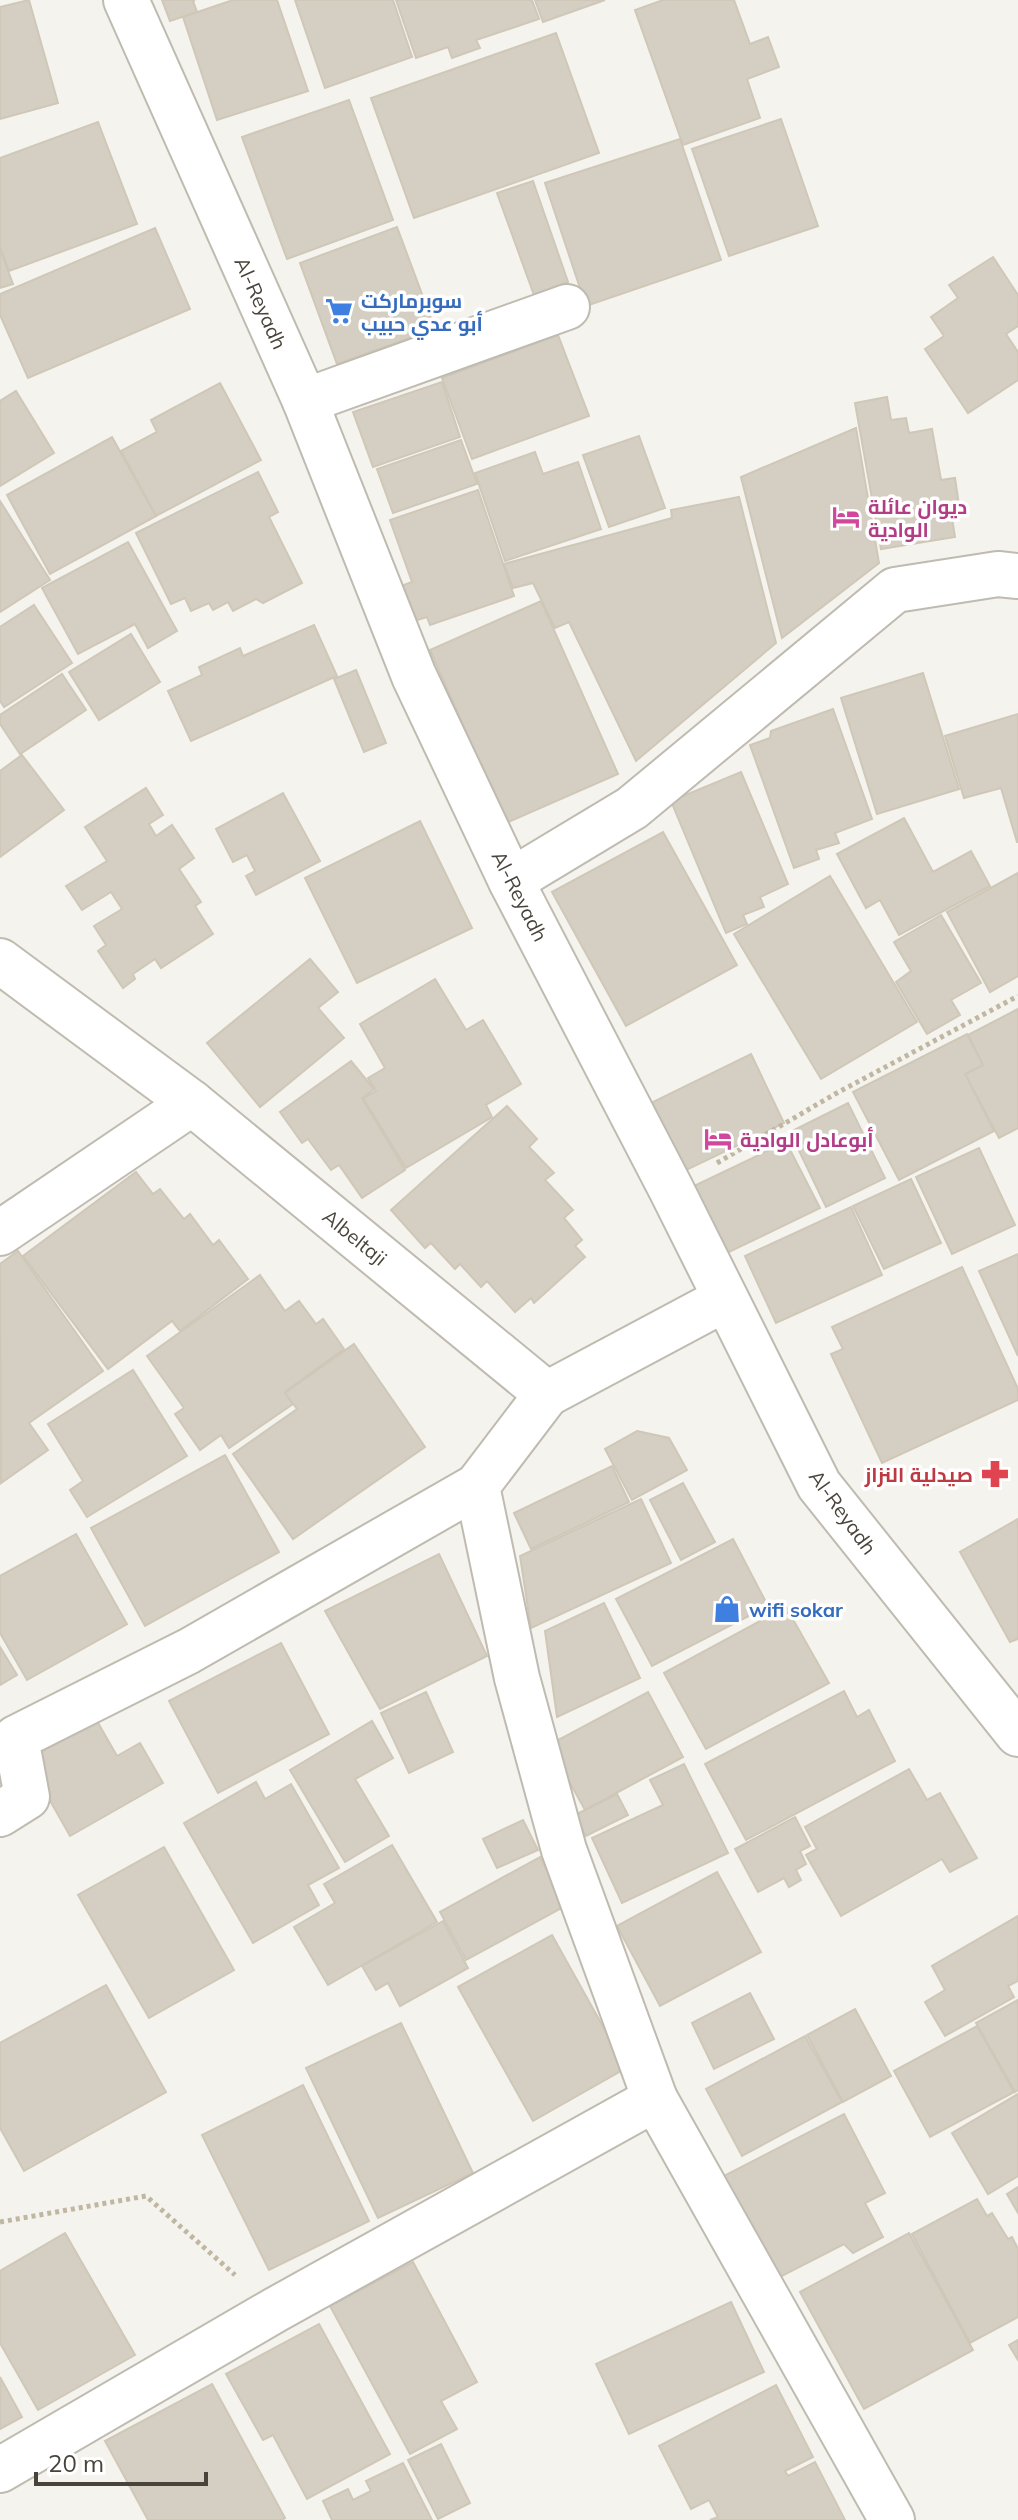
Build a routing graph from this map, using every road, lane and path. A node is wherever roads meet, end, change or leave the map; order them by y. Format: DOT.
graph roads {
  1 [pos="126,0"];
  2 [pos="567,307"];
  3 [pos="305,401"];
  4 [pos="1018,576"];
  5 [pos="511,881"];
  6 [pos="0,961"];
  7 [pos="1018,996"];
  8 [pos="192,1103"];
  9 [pos="671,1189"];
  10 [pos="0,1233"];
  11 [pos="725,1299"];
  12 [pos="547,1394"];
  13 [pos="477,1486"];
  14 [pos="1018,1734"];
  15 [pos="0,1814"];
  16 [pos="655,2099"];
  17 [pos="0,2222"];
  18 [pos="275,2310"];
  19 [pos="0,2470"];
  20 [pos="892,2520"];
  1 -- 3 [label="street, Al-Reyadh"];
  2 -- 3 [label="street"];
  3 -- 5 [label="street, Al-Reyadh"];
  4 -- 5 [label="street"];
  5 -- 9 [label="street, Al-Reyadh"];
  6 -- 8 [label="street, Albeltaji"];
  7 -- 9 [label="path"];
  8 -- 10 [label="street"];
  8 -- 12 [label="street, Albeltaji"];
  9 -- 11 [label="street, Al-Reyadh"];
  11 -- 12 [label="street"];
  11 -- 14 [label="street, Al-Reyadh"];
  12 -- 13 [label="street"];
  13 -- 15 [label="street"];
  13 -- 16 [label="street"];
  16 -- 18 [label="street"];
  16 -- 20 [label="street"];
  17 -- 18 [label="path"];
  18 -- 19 [label="street"];
}
